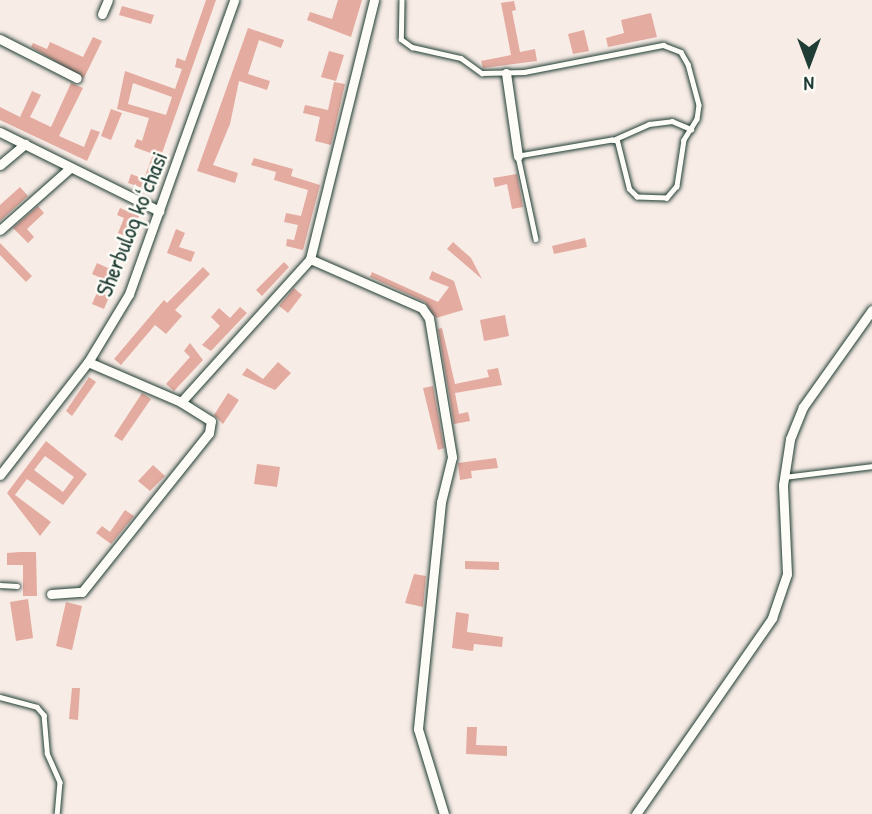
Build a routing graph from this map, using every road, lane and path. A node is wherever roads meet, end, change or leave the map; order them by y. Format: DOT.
graph roads {
  1 [pos="108,0"];
  2 [pos="234,0"];
  3 [pos="374,0"];
  4 [pos="402,0"];
  5 [pos="102,14"];
  6 [pos="0,39"];
  7 [pos="506,73"];
  8 [pos="77,78"];
  9 [pos="691,129"];
  10 [pos="0,132"];
  11 [pos="612,140"];
  12 [pos="25,144"];
  13 [pos="518,156"];
  14 [pos="0,165"];
  15 [pos="70,168"];
  16 [pos="159,211"];
  17 [pos="0,230"];
  18 [pos="536,239"];
  19 [pos="310,259"];
  20 [pos="872,310"];
  21 [pos="88,362"];
  22 [pos="181,402"];
  23 [pos="872,466"];
  24 [pos="0,475"];
  25 [pos="783,477"];
  26 [pos="0,585"];
  27 [pos="16,586"];
  28 [pos="51,594"];
  29 [pos="0,696"];
  30 [pos="57,814"];
  31 [pos="444,814"];
  32 [pos="636,814"];
  1 -- 5 [label="street"];
  2 -- 16 [label="street, Sherbuloq koʻchasi"];
  3 -- 19 [label="street"];
  4 -- 7 [label="lane"];
  6 -- 8 [label="street"];
  7 -- 9 [label="lane"];
  7 -- 13 [label="street"];
  9 -- 11 [label="lane"];
  9 -- 11 [label="lane"];
  10 -- 12 [label="street"];
  11 -- 13 [label="lane"];
  12 -- 14 [label="street"];
  12 -- 15 [label="street"];
  13 -- 18 [label="lane"];
  15 -- 16 [label="street"];
  15 -- 17 [label="street"];
  16 -- 21 [label="street, Sherbuloq koʻchasi"];
  19 -- 22 [label="street"];
  19 -- 31 [label="street"];
  20 -- 25 [label="street"];
  21 -- 22 [label="street"];
  21 -- 24 [label="street, Sherbuloq koʻchasi"];
  22 -- 28 [label="street"];
  23 -- 25 [label="lane"];
  25 -- 32 [label="street"];
  26 -- 27 [label="lane"];
  29 -- 30 [label="lane"];
}
